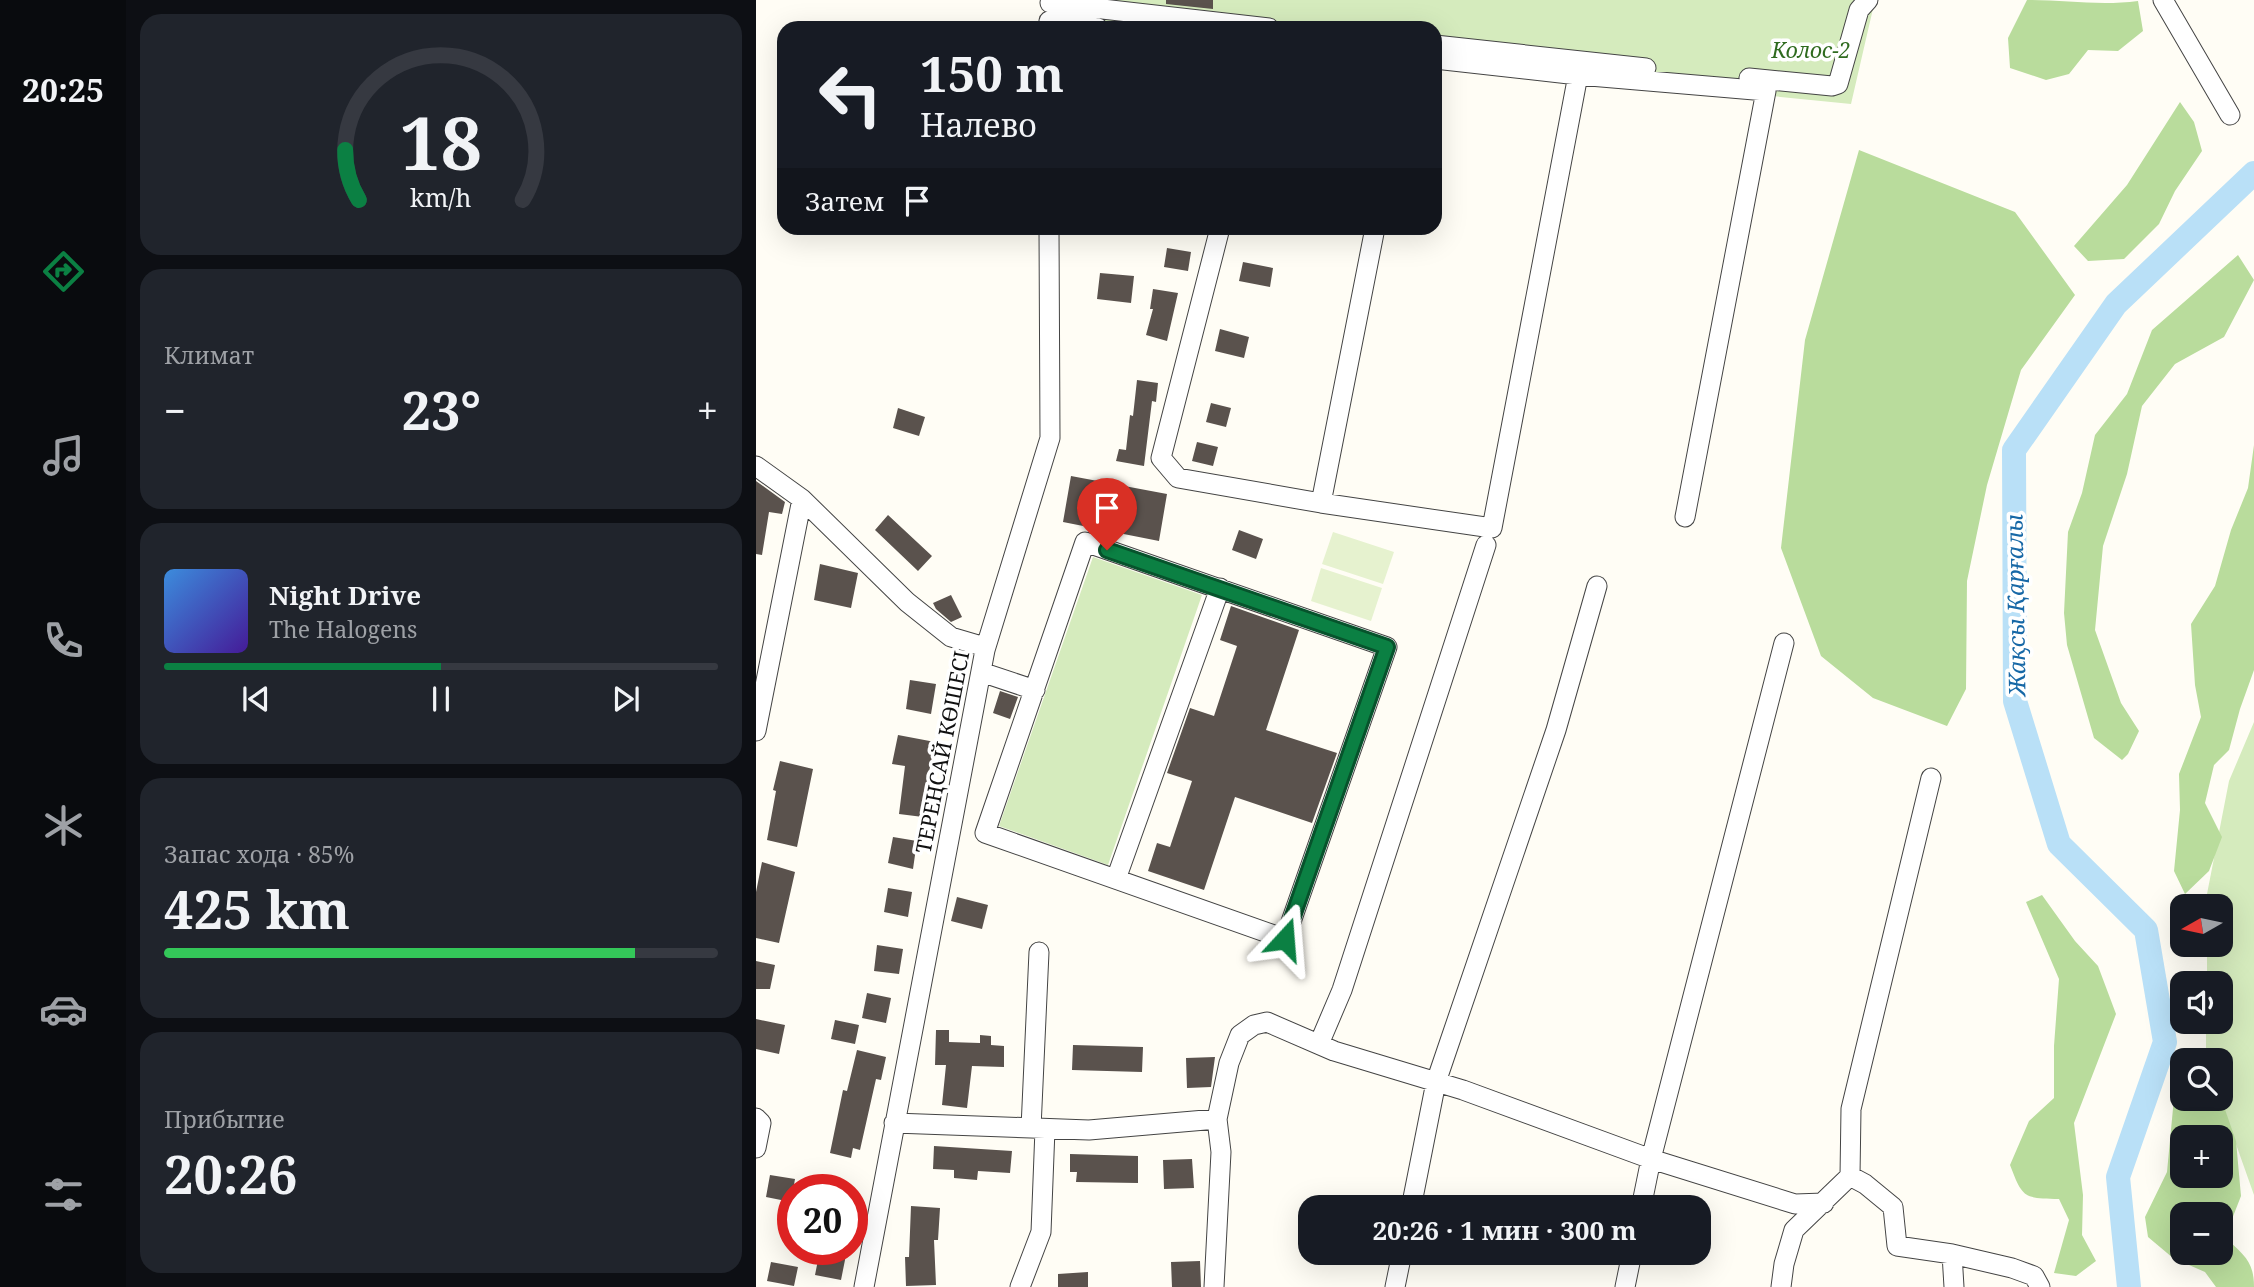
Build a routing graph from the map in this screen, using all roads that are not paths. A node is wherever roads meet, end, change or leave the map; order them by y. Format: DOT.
graph roads {
  1 [pos="1868,0"];
  2 [pos="2163,0"];
  3 [pos="1049,13"];
  4 [pos="1075,21"];
  5 [pos="1166,21"];
  6 [pos="1442,46"];
  7 [pos="1442,60"];
  8 [pos="1578,75"];
  9 [pos="2230,115"];
  10 [pos="1049,235"];
  11 [pos="1218,235"];
  12 [pos="1374,235"];
  13 [pos="756,466"];
  14 [pos="802,499"];
  15 [pos="1321,503"];
  16 [pos="1685,517"];
  17 [pos="1486,545"];
  18 [pos="1597,586"];
  19 [pos="1220,588"];
  20 [pos="1784,643"];
  21 [pos="985,647"];
  22 [pos="981,672"];
  23 [pos="1035,690"];
  24 [pos="756,731"];
  25 [pos="1931,778"];
  26 [pos="1116,879"];
  27 [pos="1039,952"];
  28 [pos="1319,1044"];
  29 [pos="1436,1082"];
  30 [pos="756,1118"];
  31 [pos="1217,1119"];
  32 [pos="894,1123"];
  33 [pos="1038,1128"];
  34 [pos="756,1148"];
  35 [pos="1651,1159"];
  36 [pos="1850,1176"];
  37 [pos="1414,1195"];
  38 [pos="1644,1195"];
  39 [pos="1824,1203"];
  40 [pos="1952,1254"];
  41 [pos="1400,1265"];
  42 [pos="1630,1265"];
  43 [pos="864,1287"];
  44 [pos="1020,1287"];
  45 [pos="1214,1287"];
  46 [pos="1395,1287"];
  47 [pos="1625,1287"];
  48 [pos="1781,1287"];
  49 [pos="1954,1287"];
  50 [pos="2040,1287"];
  1 -- 6 [label="street"];
  2 -- 9 [label="street"];
  3 -- 4 [label="street"];
  3 -- 5 [label="street"];
  7 -- 8 [label="street"];
  8 -- 15 [label="street"];
  8 -- 16 [label="street"];
  10 -- 21 [label="street, ТЕРЕҢСАЙ КӨШЕСІ"];
  11 -- 15 [label="street"];
  12 -- 15 [label="street"];
  13 -- 14 [label="street"];
  14 -- 21 [label="street"];
  14 -- 24 [label="street"];
  17 -- 28 [label="street"];
  18 -- 29 [label="street"];
  19 -- 23 [label="street"];
  19 -- 26 [label="street"];
  19 -- 26 [label="street"];
  20 -- 35 [label="street"];
  21 -- 22 [label="street, ТЕРЕҢСАЙ КӨШЕСІ"];
  22 -- 23 [label="street"];
  22 -- 32 [label="street, ТЕРЕҢСАЙ КӨШЕСІ"];
  23 -- 26 [label="street"];
  25 -- 36 [label="street"];
  27 -- 33 [label="street"];
  28 -- 29 [label="street"];
  28 -- 31 [label="street"];
  29 -- 35 [label="street"];
  29 -- 37 [label="street"];
  30 -- 34 [label="street"];
  31 -- 33 [label="street"];
  31 -- 45 [label="street"];
  32 -- 33 [label="street"];
  32 -- 43 [label="street, ТЕРЕҢСАЙ КӨШЕСІ"];
  33 -- 44 [label="street"];
  35 -- 38 [label="street"];
  35 -- 39 [label="street"];
  36 -- 39 [label="street"];
  36 -- 40 [label="street"];
  39 -- 48 [label="street"];
  40 -- 49 [label="street"];
  40 -- 50 [label="street"];
  41 -- 46 [label="street"];
  42 -- 47 [label="street"];
}
